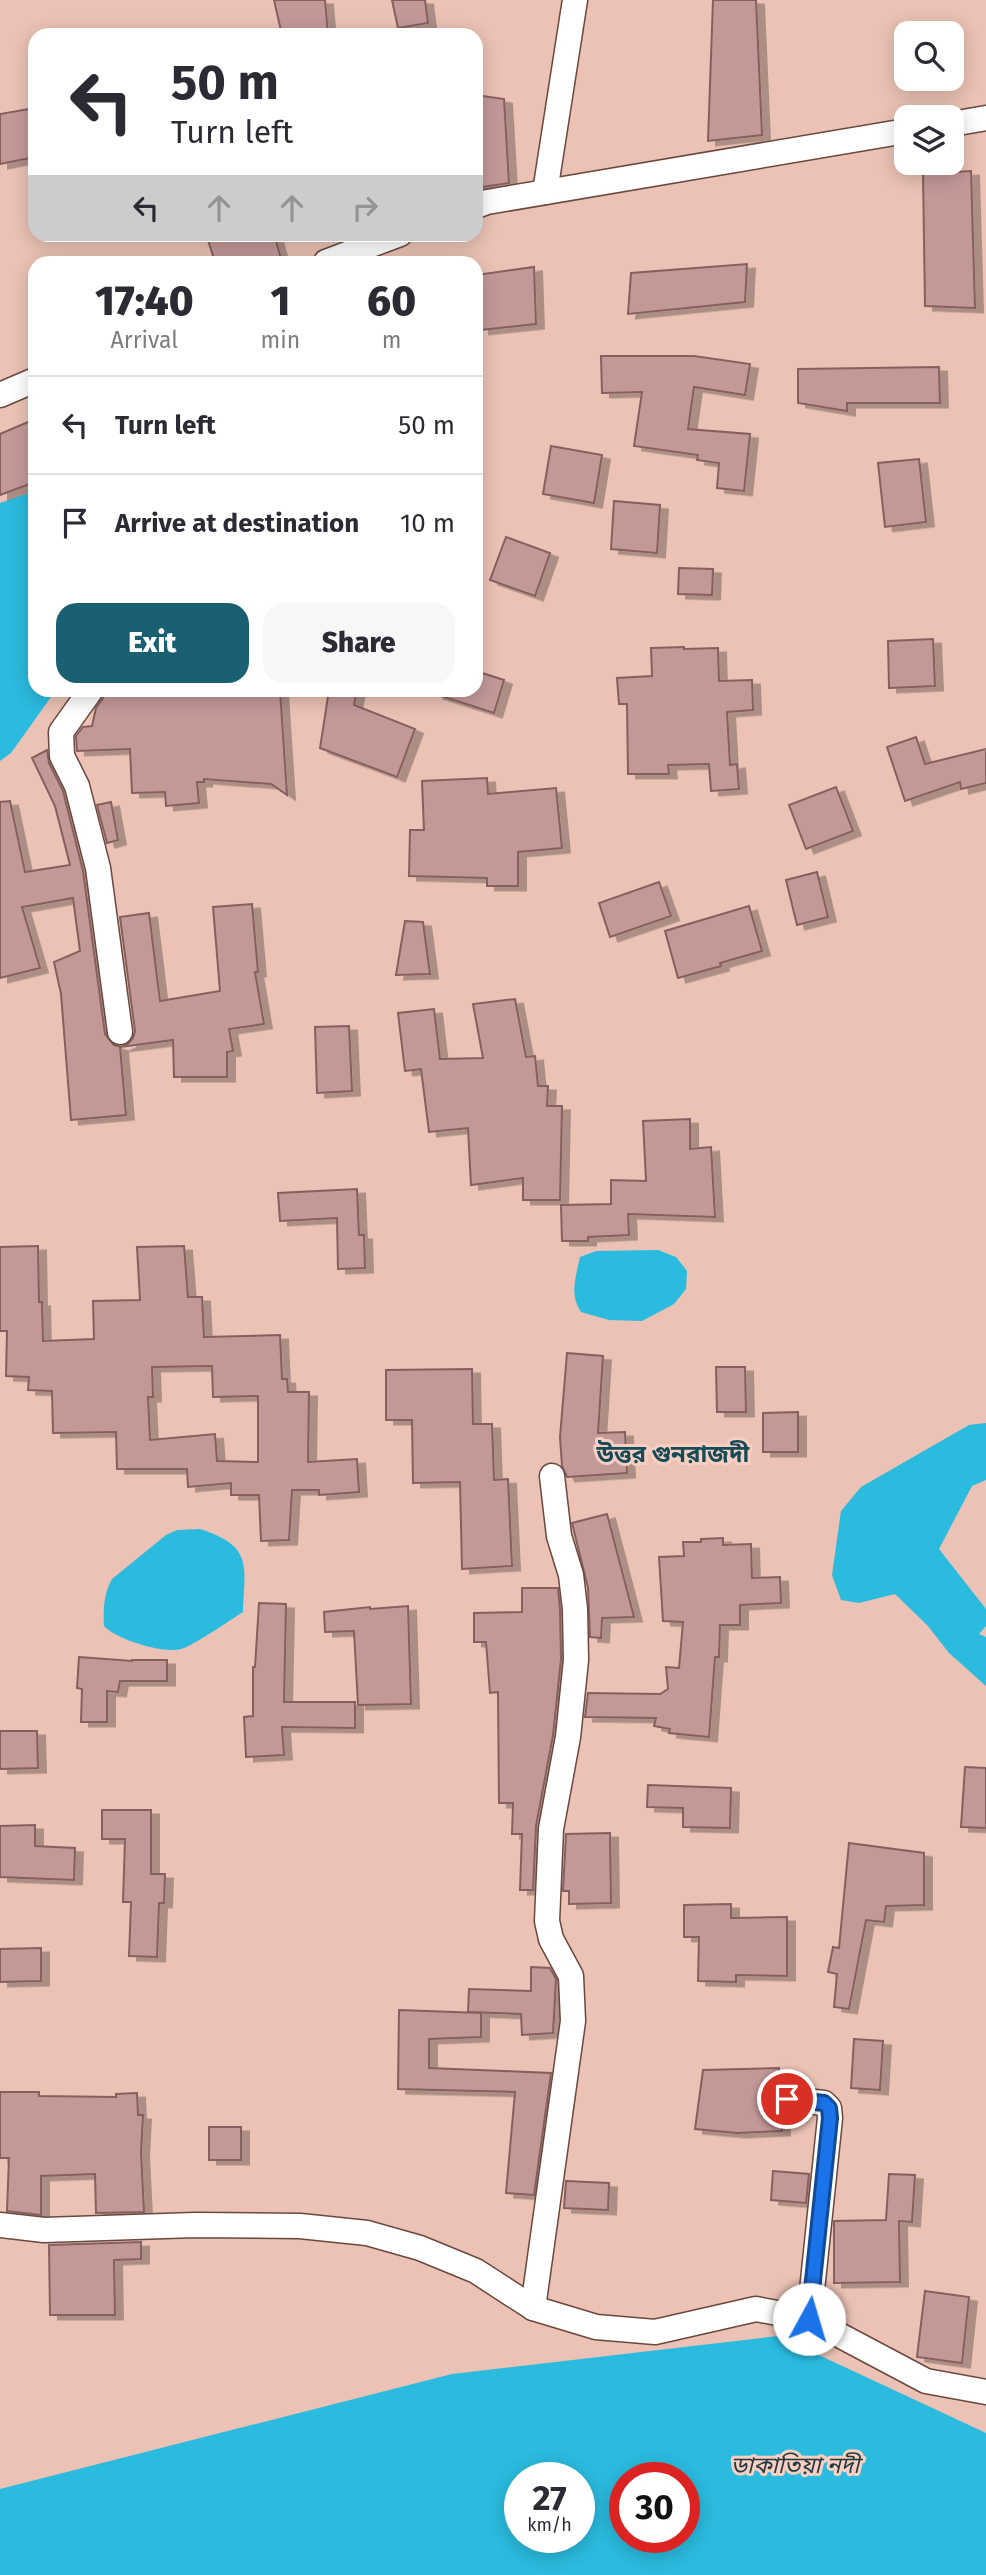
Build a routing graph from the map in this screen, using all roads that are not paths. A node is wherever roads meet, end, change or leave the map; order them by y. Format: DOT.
graph roads {
  1 [pos="575,0"];
  2 [pos="986,118"];
  3 [pos="964,122"];
  4 [pos="894,133"];
  5 [pos="545,192"];
  6 [pos="483,203"];
  7 [pos="379,242"];
  8 [pos="343,256"];
  9 [pos="28,383"];
  10 [pos="0,395"];
  11 [pos="86,697"];
  12 [pos="120,1032"];
  13 [pos="552,1476"];
  14 [pos="787,2099"];
  15 [pos="0,2225"];
  16 [pos="533,2308"];
  17 [pos="809,2319"];
  18 [pos="986,2392"];
  1 -- 5 [label="street"];
  2 -- 3 [label="street"];
  4 -- 5 [label="street"];
  5 -- 6 [label="street"];
  7 -- 8 [label="street"];
  9 -- 10 [label="street"];
  11 -- 12 [label="street"];
  13 -- 16 [label="street"];
  14 -- 17 [label="street"];
  15 -- 16 [label="street"];
  16 -- 17 [label="street"];
  17 -- 18 [label="street"];
}
